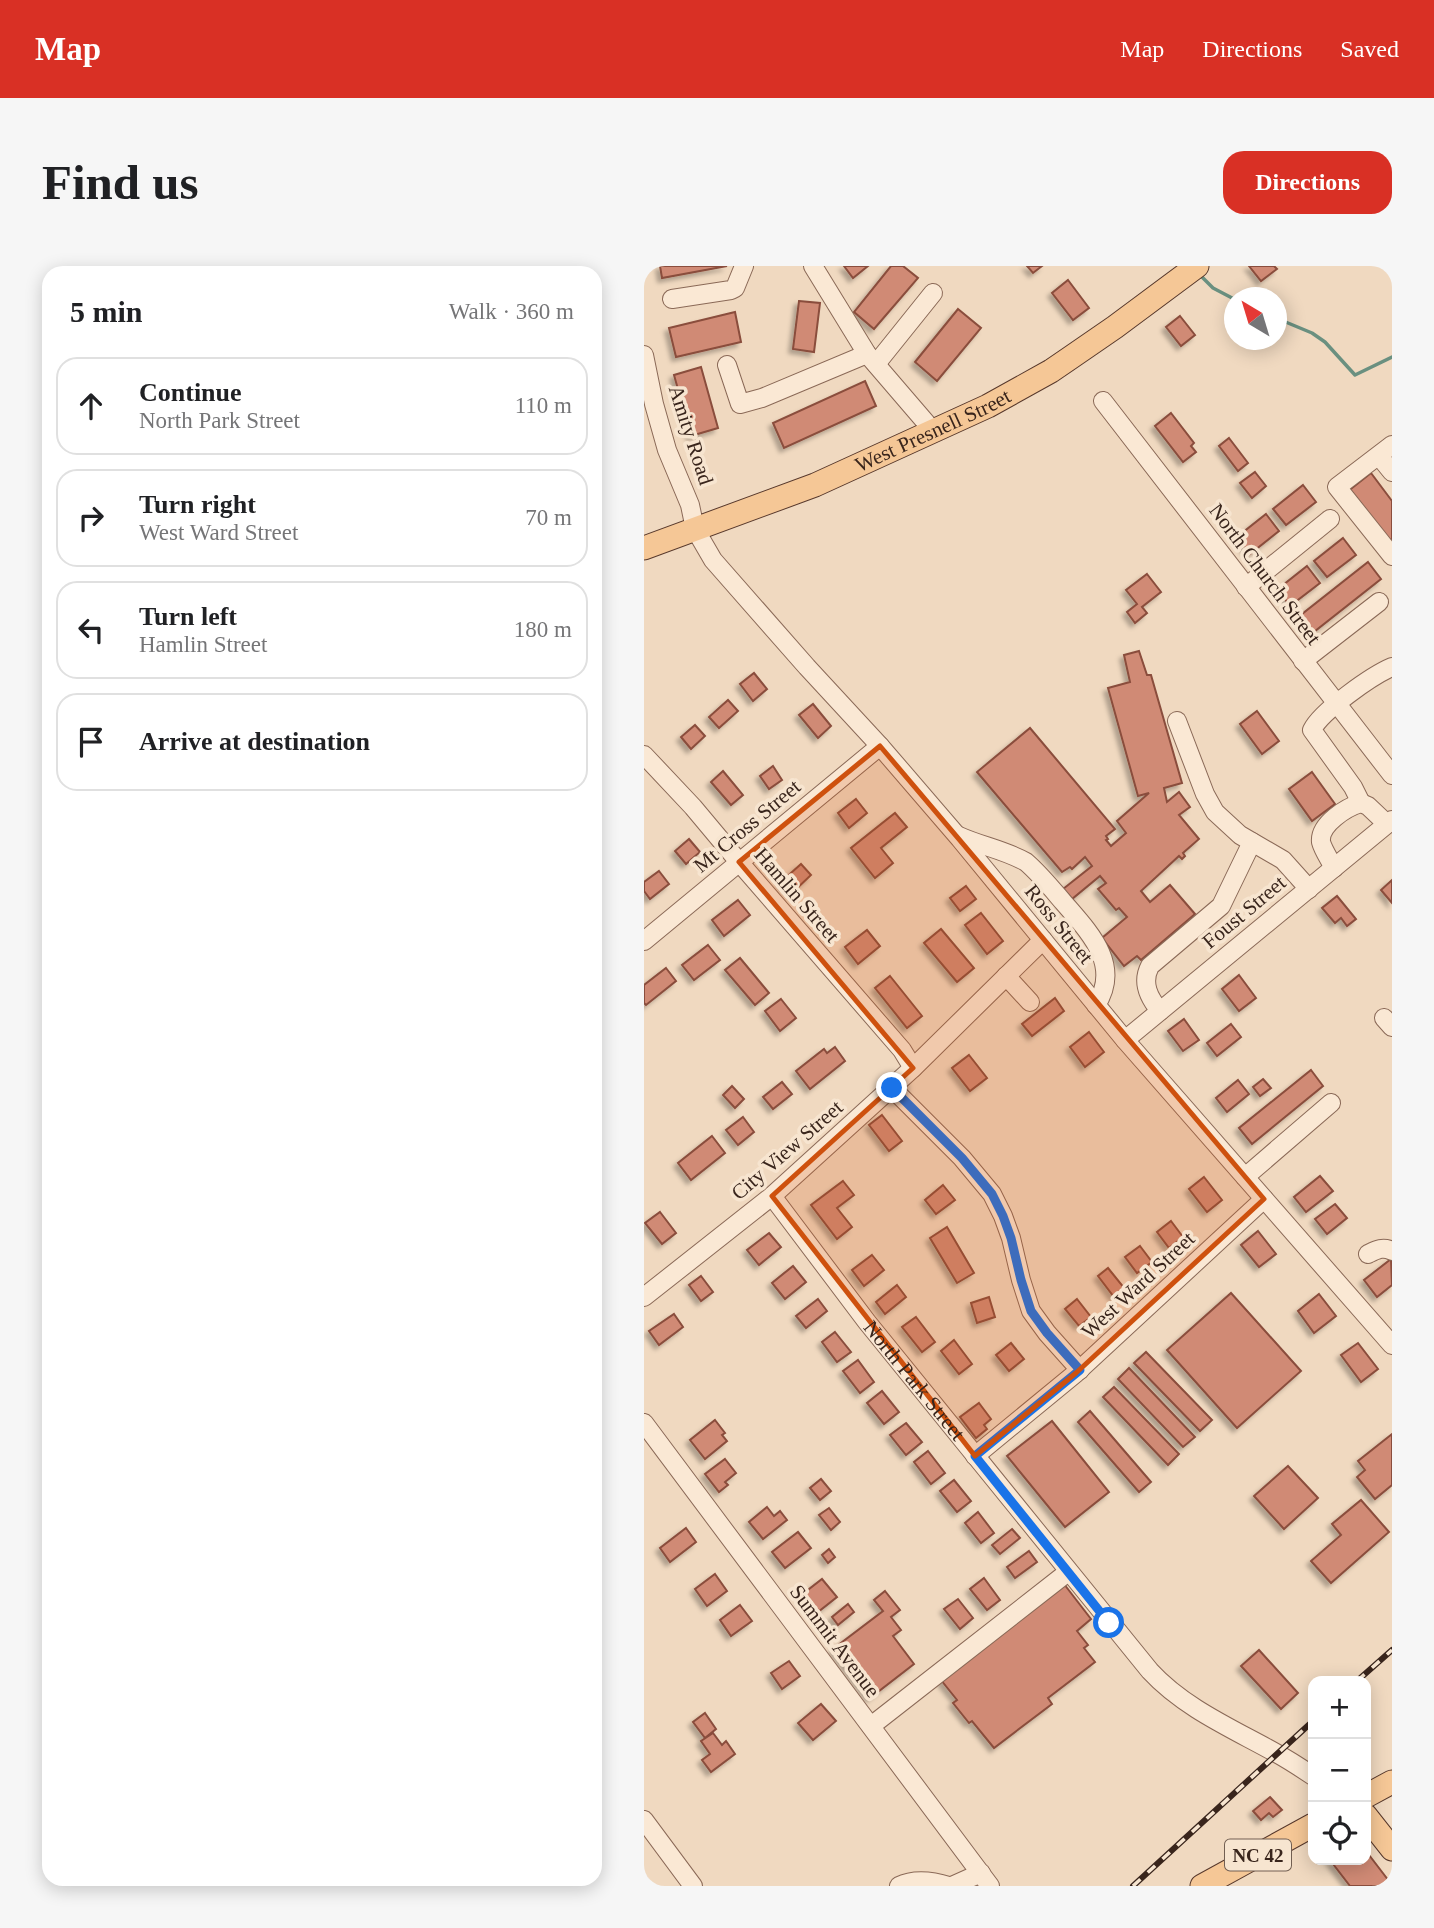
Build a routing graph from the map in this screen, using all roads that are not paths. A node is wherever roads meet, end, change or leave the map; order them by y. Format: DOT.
graph roads {
  1 [pos="744,266"];
  2 [pos="813,266"];
  3 [pos="1197,266"];
  4 [pos="933,293"];
  5 [pos="672,299"];
  6 [pos="644,355"];
  7 [pos="872,359"];
  8 [pos="727,365"];
  9 [pos="1103,401"];
  10 [pos="934,432"];
  11 [pos="1385,450"];
  12 [pos="1392,472"];
  13 [pos="1330,519"];
  14 [pos="695,529"];
  15 [pos="644,548"];
  16 [pos="1392,556"];
  17 [pos="1246,587"];
  18 [pos="1378,602"];
  19 [pos="1303,661"];
  20 [pos="1392,667"];
  21 [pos="1337,704"];
  22 [pos="1177,721"];
  23 [pos="880,746"];
  24 [pos="644,755"];
  25 [pos="1391,771"];
  26 [pos="1361,803"];
  27 [pos="1388,828"];
  28 [pos="955,834"];
  29 [pos="1252,842"];
  30 [pos="739,862"];
  31 [pos="1334,868"];
  32 [pos="1309,889"];
  33 [pos="1043,940"];
  34 [pos="644,941"];
  35 [pos="1006,976"];
  36 [pos="1030,1002"];
  37 [pos="1096,1005"];
  38 [pos="1160,1011"];
  39 [pos="1125,1040"];
  40 [pos="913,1068"];
  41 [pos="892,1088"];
  42 [pos="1331,1103"];
  43 [pos="1245,1177"];
  44 [pos="772,1196"];
  45 [pos="1264,1199"];
  46 [pos="1392,1251"];
  47 [pos="1368,1254"];
  48 [pos="646,1293"];
  49 [pos="1386,1326"];
  50 [pos="1392,1345"];
  51 [pos="1080,1370"];
  52 [pos="644,1423"];
  53 [pos="975,1456"];
  54 [pos="1068,1572"];
  55 [pos="871,1726"];
  56 [pos="1308,1773"];
  57 [pos="1392,1782"];
  58 [pos="1371,1793"];
  59 [pos="644,1820"];
  60 [pos="1371,1822"];
  61 [pos="1308,1828"];
  62 [pos="1392,1849"];
  63 [pos="985,1880"];
  64 [pos="693,1886"];
  65 [pos="899,1886"];
  66 [pos="950,1886"];
  67 [pos="1202,1886"];
  1 -- 5 [label="street"];
  2 -- 7 [label="street"];
  3 -- 10 [label="main road, West Presnell Street"];
  4 -- 7 [label="street"];
  6 -- 14 [label="street, Amity Road"];
  7 -- 8 [label="street"];
  7 -- 10 [label="street"];
  9 -- 17 [label="street, North Church Street"];
  10 -- 14 [label="main road, West Presnell Street"];
  11 -- 12 [label="street"];
  11 -- 16 [label="street"];
  13 -- 17 [label="street"];
  14 -- 15 [label="main road, West Presnell Street"];
  14 -- 23 [label="street, Ross Street"];
  17 -- 19 [label="street, North Church Street"];
  18 -- 19 [label="street"];
  19 -- 21 [label="street, North Church Street"];
  20 -- 21 [label="street"];
  21 -- 25 [label="street, North Church Street"];
  21 -- 26 [label="street"];
  22 -- 29 [label="street"];
  23 -- 28 [label="street, Ross Street"];
  23 -- 30 [label="street, Mt Cross Street"];
  24 -- 30 [label="street, Hamlin Street"];
  26 -- 27 [label="street"];
  26 -- 31 [label="street"];
  27 -- 31 [label="street, Foust Street"];
  28 -- 33 [label="street, Ross Street"];
  28 -- 37 [label="street"];
  29 -- 32 [label="street"];
  29 -- 38 [label="street"];
  30 -- 34 [label="street, Mt Cross Street"];
  30 -- 40 [label="street, Hamlin Street"];
  31 -- 32 [label="street, Foust Street"];
  32 -- 38 [label="street, Foust Street"];
  33 -- 35 [label="street, City View Street"];
  33 -- 37 [label="street, Ross Street"];
  35 -- 36 [label="street"];
  35 -- 40 [label="street, City View Street"];
  37 -- 39 [label="street, Ross Street"];
  38 -- 39 [label="street, Foust Street"];
  39 -- 43 [label="street, Ross Street"];
  40 -- 41 [label="street, City View Street"];
  41 -- 44 [label="street, City View Street"];
  41 -- 51 [label="street"];
  42 -- 43 [label="street"];
  43 -- 45 [label="street, Ross Street"];
  44 -- 48 [label="street, City View Street"];
  44 -- 53 [label="street, North Park Street"];
  45 -- 49 [label="street, Ross Street"];
  45 -- 51 [label="street, West Ward Street"];
  46 -- 47 [label="street"];
  49 -- 50 [label="street, Ross Street"];
  51 -- 53 [label="street, West Ward Street"];
  52 -- 55 [label="street, Summit Avenue"];
  53 -- 54 [label="street, North Park Street"];
  54 -- 55 [label="street"];
  54 -- 56 [label="street, North Park Street"];
  55 -- 63 [label="street, Summit Avenue"];
  57 -- 58 [label="main road"];
  59 -- 64 [label="street"];
  60 -- 62 [label="main road"];
  61 -- 67 [label="main road, NC 42"];
  63 -- 66 [label="street"];
  65 -- 66 [label="street"];
}
